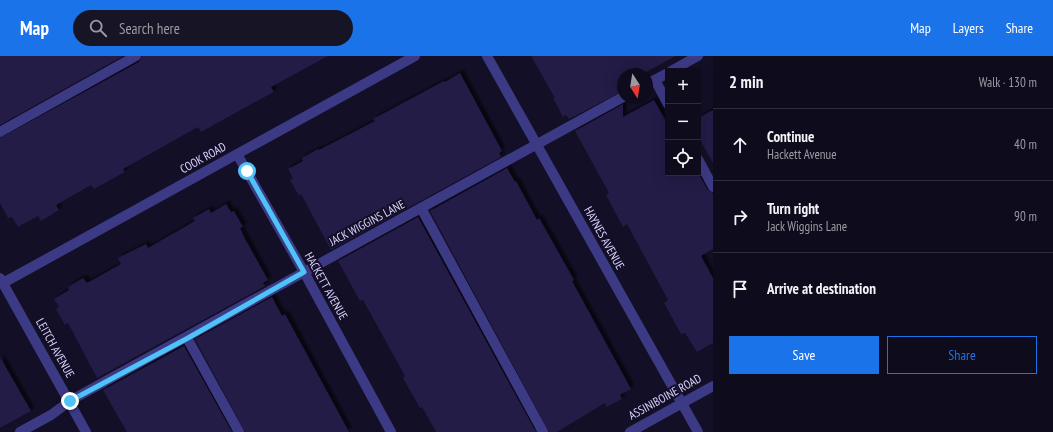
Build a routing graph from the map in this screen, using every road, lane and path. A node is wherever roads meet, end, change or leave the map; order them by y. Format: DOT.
graph roads {
  1 [pos="136,56"];
  2 [pos="415,56"];
  3 [pos="487,56"];
  4 [pos="698,56"];
  5 [pos="676,68"];
  6 [pos="665,75"];
  7 [pos="653,81"];
  8 [pos="653,85"];
  9 [pos="617,100"];
  10 [pos="665,100"];
  11 [pos="0,132"];
  12 [pos="537,145"];
  13 [pos="237,154"];
  14 [pos="701,164"];
  15 [pos="713,186"];
  16 [pos="421,208"];
  17 [pos="304,272"];
  18 [pos="1,281"];
  19 [pos="188,338"];
  20 [pos="713,386"];
  21 [pos="70,401"];
  22 [pos="682,403"];
  23 [pos="20,432"];
  24 [pos="86,432"];
  25 [pos="239,432"];
  26 [pos="391,432"];
  27 [pos="543,432"];
  28 [pos="630,432"];
  29 [pos="698,432"];
  1 -- 11 [label="street"];
  2 -- 13 [label="street, COOK ROAD"];
  3 -- 12 [label="street, HAYNES AVENUE"];
  4 -- 5 [label="street"];
  6 -- 7 [label="street"];
  8 -- 10 [label="street"];
  9 -- 12 [label="street, JACK WIGGINS LANE"];
  12 -- 16 [label="street, JACK WIGGINS LANE"];
  12 -- 22 [label="street, HAYNES AVENUE"];
  13 -- 17 [label="street, HACKETT AVENUE"];
  13 -- 18 [label="street, COOK ROAD"];
  14 -- 15 [label="street"];
  16 -- 17 [label="street, JACK WIGGINS LANE"];
  16 -- 27 [label="street"];
  17 -- 19 [label="street, JACK WIGGINS LANE"];
  17 -- 26 [label="street, HACKETT AVENUE"];
  18 -- 21 [label="street, LEITCH AVENUE"];
  19 -- 21 [label="street, JACK WIGGINS LANE"];
  19 -- 25 [label="street"];
  20 -- 22 [label="street, ASSINIBOINE ROAD"];
  21 -- 23 [label="street, JACK WIGGINS LANE"];
  21 -- 24 [label="street, LEITCH AVENUE"];
  22 -- 28 [label="street, ASSINIBOINE ROAD"];
  22 -- 29 [label="street, HAYNES AVENUE"];
}
